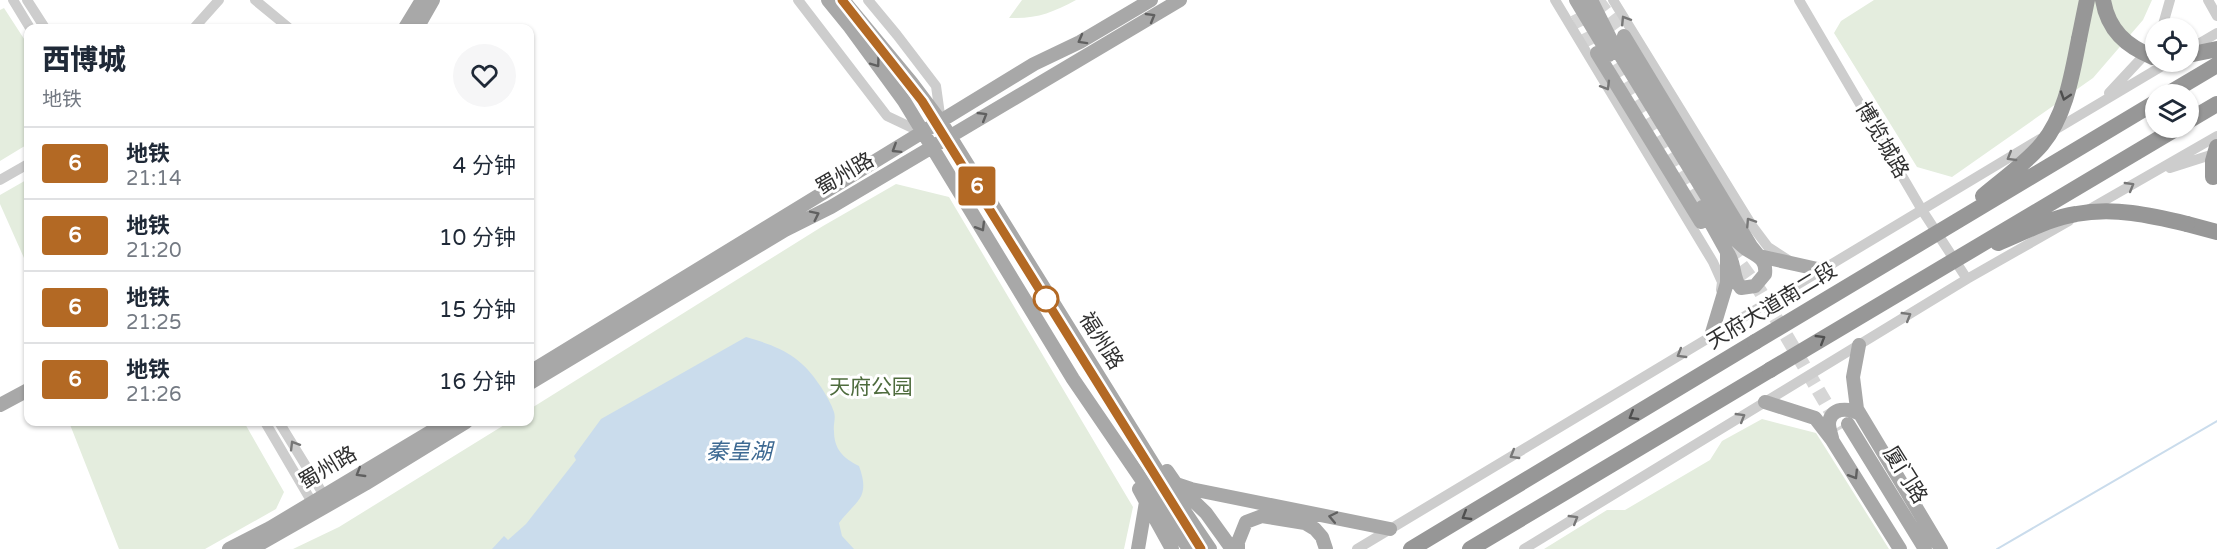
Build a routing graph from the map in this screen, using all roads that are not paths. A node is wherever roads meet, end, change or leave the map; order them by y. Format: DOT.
graph roads {
  1 [pos="13,0"];
  2 [pos="27,0"];
  3 [pos="219,0"];
  4 [pos="255,0"];
  5 [pos="422,0"];
  6 [pos="433,0"];
  7 [pos="798,0"];
  8 [pos="828,0"];
  9 [pos="843,0"];
  10 [pos="868,0"];
  11 [pos="1151,0"];
  12 [pos="1180,0"];
  13 [pos="1555,0"];
  14 [pos="1576,0"];
  15 [pos="1591,0"];
  16 [pos="1613,0"];
  17 [pos="1799,0"];
  18 [pos="2087,0"];
  19 [pos="2103,0"];
  20 [pos="2170,0"];
  21 [pos="2208,0"];
  22 [pos="2217,16"];
  23 [pos="2165,18"];
  24 [pos="28,24"];
  25 [pos="42,24"];
  26 [pos="198,24"];
  27 [pos="284,24"];
  28 [pos="407,24"];
  29 [pos="419,24"];
  30 [pos="2217,33"];
  31 [pos="1624,36"];
  32 [pos="2199,44"];
  33 [pos="2217,49"];
  34 [pos="1597,52"];
  35 [pos="2145,53"];
  36 [pos="2199,53"];
  37 [pos="2145,54"];
  38 [pos="2217,65"];
  39 [pos="2152,72"];
  40 [pos="2185,84"];
  41 [pos="2100,103"];
  42 [pos="2217,104"];
  43 [pos="2145,109"];
  44 [pos="2199,115"];
  45 [pos="941,122"];
  46 [pos="923,133"];
  47 [pos="949,136"];
  48 [pos="2217,136"];
  49 [pos="2160,138"];
  50 [pos="932,147"];
  51 [pos="2217,147"];
  52 [pos="2217,153"];
  53 [pos="24,166"];
  54 [pos="2149,175"];
  55 [pos="0,180"];
  56 [pos="2217,188"];
  57 [pos="1922,210"];
  58 [pos="1941,231"];
  59 [pos="2217,232"];
  60 [pos="1727,252"];
  61 [pos="1759,256"];
  62 [pos="1790,262"];
  63 [pos="1947,263"];
  64 [pos="1822,270"];
  65 [pos="1967,279"];
  66 [pos="1727,283"];
  67 [pos="1720,305"];
  68 [pos="1712,336"];
  69 [pos="1859,345"];
  70 [pos="534,370"];
  71 [pos="1100,378"];
  72 [pos="1073,379"];
  73 [pos="534,381"];
  74 [pos="24,382"];
  75 [pos="24,392"];
  76 [pos="0,395"];
  77 [pos="1764,402"];
  78 [pos="0,405"];
  79 [pos="1860,414"];
  80 [pos="268,426"];
  81 [pos="281,426"];
  82 [pos="441,426"];
  83 [pos="459,426"];
  84 [pos="1840,431"];
  85 [pos="1176,484"];
  86 [pos="1146,502"];
  87 [pos="321,503"];
  88 [pos="1390,529"];
  89 [pos="229,549"];
  90 [pos="251,549"];
  91 [pos="1138,549"];
  92 [pos="1173,549"];
  93 [pos="1189,549"];
  94 [pos="1210,549"];
  95 [pos="1232,549"];
  96 [pos="1238,549"];
  97 [pos="1326,549"];
  98 [pos="1357,549"];
  99 [pos="1411,549"];
  100 [pos="1470,549"];
  101 [pos="1524,549"];
  102 [pos="1900,549"];
  103 [pos="1915,549"];
  104 [pos="1925,549"];
  105 [pos="1941,549"];
  1 -- 24 [label="street"];
  2 -- 25 [label="street"];
  3 -- 26 [label="street"];
  4 -- 27 [label="street"];
  5 -- 28 [label="main road"];
  6 -- 29 [label="main road"];
  7 -- 46 [label="street"];
  8 -- 46 [label="main road, 福州路, one-way"];
  9 -- 45 [label="main road, 福州路"];
  10 -- 45 [label="street, 福州路"];
  11 -- 45 [label="main road, 蜀州路, one-way"];
  47 -- 12 [label="main road, 蜀州路, one-way"];
  13 -- 67 [label="street, one-way"];
  14 -- 60 [label="main road"];
  15 -- 61 [label="main road"];
  62 -- 16 [label="street, one-way"];
  17 -- 57 [label="street, 博览城路"];
  18 -- 58 [label="highway, one-way, bridge"];
  19 -- 35 [label="highway, bridge"];
  20 -- 23 [label="street"];
  21 -- 22 [label="street"];
  30 -- 32 [label="street"];
  31 -- 61 [label="main road"];
  33 -- 36 [label="highway"];
  34 -- 66 [label="main road"];
  37 -- 41 [label="street"];
  38 -- 40 [label="highway"];
  39 -- 41 [label="street"];
  41 -- 57 [label="street, one-way"];
  42 -- 44 [label="highway"];
  43 -- 58 [label="highway, 天府大道南二段, bridge"];
  45 -- 46 [label="main road, 蜀州路"];
  45 -- 47 [label="main road, 福州路"];
  46 -- 50 [label="main road, 福州路"];
  46 -- 70 [label="main road, 蜀州路, one-way"];
  47 -- 50 [label="main road, 蜀州路"];
  47 -- 71 [label="main road, 福州路"];
  48 -- 54 [label="street"];
  49 -- 63 [label="highway, bridge"];
  50 -- 72 [label="main road, 福州路, one-way"];
  73 -- 50 [label="main road, 蜀州路, one-way"];
  51 -- 56 [label="highway, bridge"];
  52 -- 54 [label="street"];
  53 -- 55 [label="street"];
  65 -- 54 [label="street, one-way"];
  57 -- 64 [label="street"];
  57 -- 65 [label="street, 博览城路"];
  58 -- 99 [label="highway, 天府大道南二段, one-way, bridge"];
  59 -- 63 [label="highway, bridge"];
  60 -- 61 [label="main road"];
  60 -- 66 [label="main road"];
  61 -- 62 [label="main road"];
  62 -- 64 [label="main road"];
  100 -- 63 [label="highway, one-way, bridge"];
  64 -- 68 [label="street"];
  69 -- 65 [label="street, one-way"];
  66 -- 67 [label="main road"];
  67 -- 68 [label="main road"];
  68 -- 88 [label="street, one-way"];
  69 -- 77 [label="street"];
  69 -- 79 [label="main road"];
  71 -- 85 [label="main road"];
  71 -- 94 [label="main road, 福州路"];
  72 -- 86 [label="main road"];
  72 -- 93 [label="main road, 福州路"];
  74 -- 76 [label="main road"];
  75 -- 78 [label="main road"];
  77 -- 84 [label="main road"];
  101 -- 77 [label="street, one-way"];
  79 -- 84 [label="main road"];
  79 -- 105 [label="main road"];
  80 -- 87 [label="street"];
  87 -- 81 [label="street, one-way"];
  82 -- 87 [label="main road, 蜀州路, one-way"];
  83 -- 87 [label="main road, 蜀州路"];
  84 -- 102 [label="main road, one-way"];
  84 -- 103 [label="main road, 厦门路"];
  84 -- 104 [label="main road, 厦门路"];
  88 -- 85 [label="main road, one-way"];
  85 -- 95 [label="main road"];
  86 -- 91 [label="main road"];
  86 -- 92 [label="main road"];
  87 -- 89 [label="main road, 蜀州路"];
  87 -- 90 [label="main road, 蜀州路"];
  88 -- 98 [label="street"];
  96 -- 97 [label="main road"];
}
